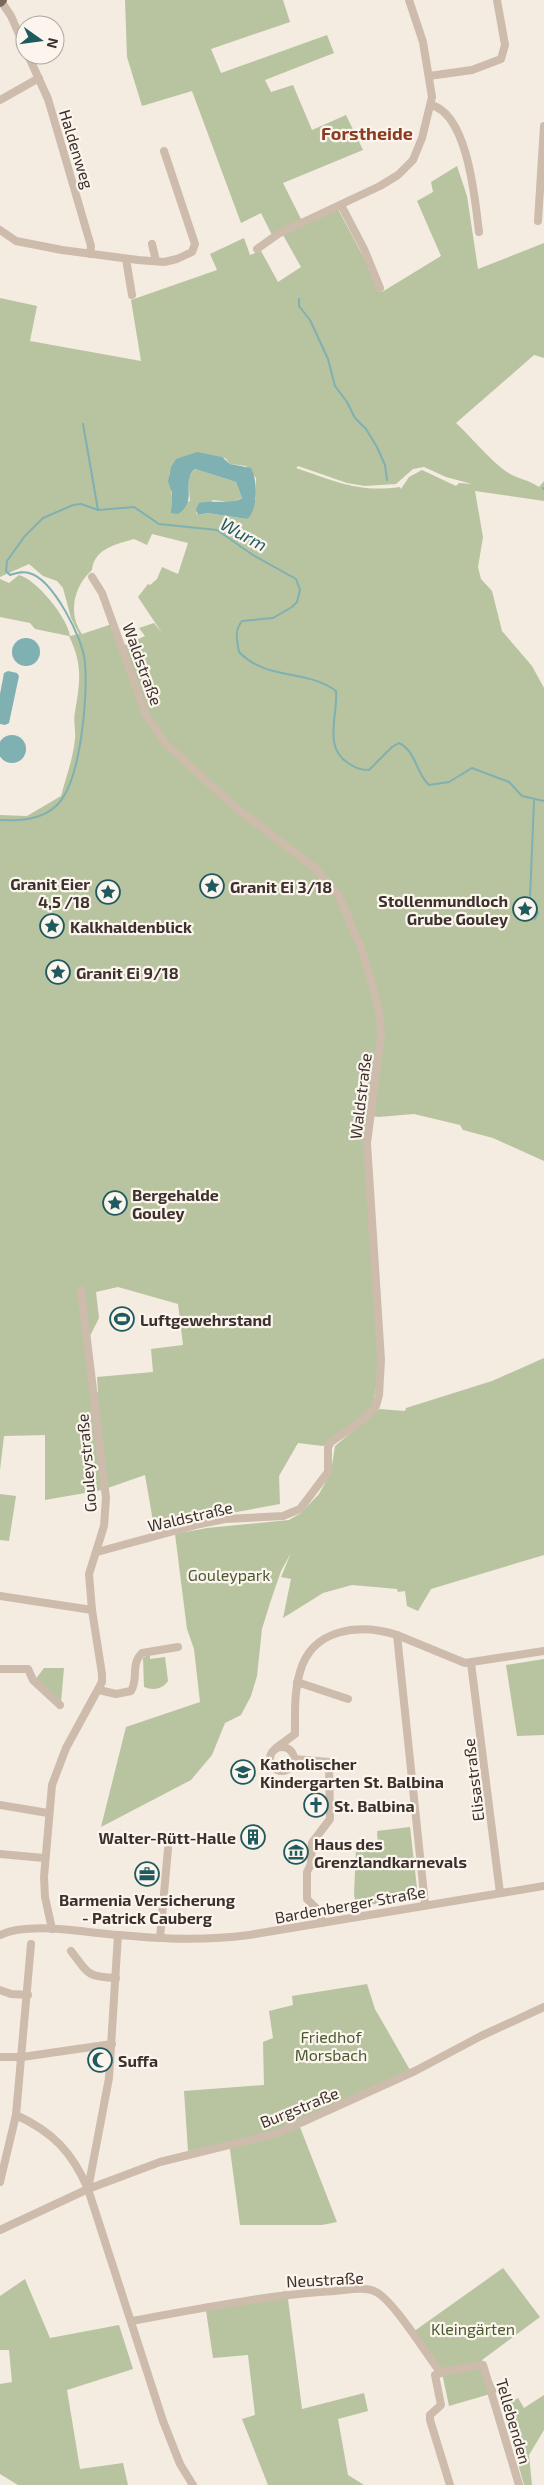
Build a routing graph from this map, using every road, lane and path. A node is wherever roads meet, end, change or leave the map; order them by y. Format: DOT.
graph roads {
  1 [pos="409,0"];
  2 [pos="497,0"];
  3 [pos="1,1"];
  4 [pos="15,25"];
  5 [pos="33,65"];
  6 [pos="429,76"];
  7 [pos="39,78"];
  8 [pos="0,100"];
  9 [pos="431,105"];
  10 [pos="544,126"];
  11 [pos="164,151"];
  12 [pos="541,196"];
  13 [pos="341,205"];
  14 [pos="538,221"];
  15 [pos="0,230"];
  16 [pos="479,232"];
  17 [pos="152,244"];
  18 [pos="257,249"];
  19 [pos="90,254"];
  20 [pos="126,259"];
  21 [pos="156,261"];
  22 [pos="380,288"];
  23 [pos="132,295"];
  24 [pos="92,577"];
  25 [pos="81,1290"];
  26 [pos="97,1552"];
  27 [pos="0,1596"];
  28 [pos="92,1610"];
  29 [pos="397,1635"];
  30 [pos="178,1647"];
  31 [pos="544,1651"];
  32 [pos="472,1663"];
  33 [pos="0,1669"];
  34 [pos="297,1682"];
  35 [pos="99,1690"];
  36 [pos="348,1699"];
  37 [pos="60,1704"];
  38 [pos="295,1734"];
  39 [pos="276,1748"];
  40 [pos="294,1758"];
  41 [pos="0,1805"];
  42 [pos="48,1813"];
  43 [pos="168,1849"];
  44 [pos="0,1854"];
  45 [pos="44,1858"];
  46 [pos="544,1886"];
  47 [pos="500,1893"];
  48 [pos="425,1904"];
  49 [pos="322,1922"];
  50 [pos="52,1930"];
  51 [pos="0,1935"];
  52 [pos="118,1936"];
  53 [pos="160,1938"];
  54 [pos="31,1944"];
  55 [pos="71,1951"];
  56 [pos="116,1978"];
  57 [pos="0,1990"];
  58 [pos="28,1995"];
  59 [pos="544,2007"];
  60 [pos="112,2044"];
  61 [pos="0,2057"];
  62 [pos="22,2057"];
  63 [pos="16,2115"];
  64 [pos="0,2182"];
  65 [pos="88,2189"];
  66 [pos="0,2230"];
  67 [pos="130,2321"];
  68 [pos="442,2373"];
  69 [pos="193,2485"];
  70 [pos="450,2485"];
  71 [pos="519,2485"];
  1 -- 6 [label="street"];
  2 -- 6 [label="street"];
  3 -- 4 [label="street"];
  5 -- 7 [label="street, Haldenweg"];
  6 -- 9 [label="street"];
  7 -- 8 [label="street"];
  7 -- 19 [label="street, Haldenweg"];
  9 -- 13 [label="street"];
  9 -- 16 [label="street"];
  10 -- 12 [label="street"];
  11 -- 21 [label="street"];
  12 -- 14 [label="street"];
  13 -- 18 [label="street"];
  13 -- 22 [label="street"];
  15 -- 19 [label="street"];
  17 -- 21 [label="street"];
  19 -- 20 [label="street"];
  20 -- 21 [label="street"];
  20 -- 23 [label="street"];
  24 -- 26 [label="street, Waldstraße"];
  25 -- 26 [label="street, Gouleystraße"];
  26 -- 28 [label="street, Gouleystraße"];
  27 -- 28 [label="street"];
  28 -- 35 [label="street, Gouleystraße"];
  29 -- 32 [label="street"];
  29 -- 34 [label="street"];
  29 -- 48 [label="street"];
  30 -- 35 [label="street"];
  31 -- 32 [label="street"];
  32 -- 47 [label="street, Elisastraße"];
  33 -- 37 [label="street"];
  34 -- 36 [label="street"];
  34 -- 38 [label="street"];
  35 -- 42 [label="street, Gouleystraße"];
  38 -- 39 [label="street"];
  38 -- 40 [label="street"];
  39 -- 40 [label="street"];
  39 -- 40 [label="street"];
  40 -- 49 [label="street"];
  41 -- 42 [label="street"];
  42 -- 45 [label="street, Gouleystraße"];
  43 -- 53 [label="street"];
  44 -- 45 [label="street"];
  45 -- 50 [label="street, Gouleystraße"];
  46 -- 47 [label="street, Bardenberger Straße"];
  47 -- 48 [label="street, Bardenberger Straße"];
  48 -- 49 [label="street, Bardenberger Straße"];
  49 -- 53 [label="street, Bardenberger Straße"];
  50 -- 51 [label="street, Bardenberger Straße"];
  50 -- 52 [label="street, Bardenberger Straße"];
  52 -- 53 [label="street, Bardenberger Straße"];
  52 -- 56 [label="street"];
  54 -- 58 [label="street"];
  55 -- 56 [label="street"];
  56 -- 60 [label="street"];
  57 -- 58 [label="street"];
  58 -- 62 [label="street"];
  59 -- 65 [label="street, Burgstraße"];
  60 -- 62 [label="street"];
  60 -- 65 [label="street"];
  61 -- 62 [label="street"];
  62 -- 63 [label="street"];
  63 -- 64 [label="street"];
  63 -- 65 [label="street"];
  65 -- 66 [label="street, Burgstraße"];
  65 -- 67 [label="street"];
  67 -- 68 [label="street, Neustraße"];
  67 -- 69 [label="street"];
  68 -- 70 [label="street"];
  68 -- 71 [label="street, Tellebenden"];
}
